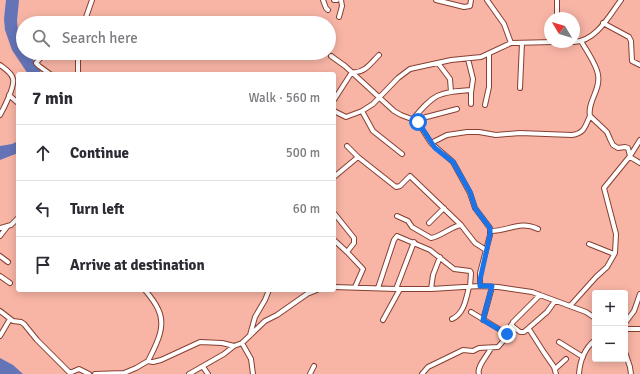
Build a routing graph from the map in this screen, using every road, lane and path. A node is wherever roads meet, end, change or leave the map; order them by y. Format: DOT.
graph roads {
  1 [pos="92,0"];
  2 [pos="322,0"];
  3 [pos="340,0"];
  4 [pos="436,0"];
  5 [pos="471,0"];
  6 [pos="487,0"];
  7 [pos="557,0"];
  8 [pos="621,0"];
  9 [pos="328,10"];
  10 [pos="557,12"];
  11 [pos="86,16"];
  12 [pos="339,17"];
  13 [pos="603,23"];
  14 [pos="581,41"];
  15 [pos="544,42"];
  16 [pos="511,43"];
  17 [pos="522,43"];
  18 [pos="489,54"];
  19 [pos="379,55"];
  20 [pos="468,59"];
  21 [pos="39,60"];
  22 [pos="78,60"];
  23 [pos="336,60"];
  24 [pos="438,63"];
  25 [pos="0,65"];
  26 [pos="640,65"];
  27 [pos="47,72"];
  28 [pos="78,72"];
  29 [pos="352,72"];
  30 [pos="520,88"];
  31 [pos="471,90"];
  32 [pos="451,92"];
  33 [pos="9,95"];
  34 [pos="336,97"];
  35 [pos="379,98"];
  36 [pos="16,101"];
  37 [pos="471,104"];
  38 [pos="485,105"];
  39 [pos="458,109"];
  40 [pos="362,111"];
  41 [pos="336,112"];
  42 [pos="0,115"];
  43 [pos="590,116"];
  44 [pos="414,119"];
  45 [pos="640,140"];
  46 [pos="431,143"];
  47 [pos="346,146"];
  48 [pos="402,154"];
  49 [pos="358,157"];
  50 [pos="630,157"];
  51 [pos="640,163"];
  52 [pos="336,175"];
  53 [pos="444,208"];
  54 [pos="336,216"];
  55 [pos="397,216"];
  56 [pos="16,220"];
  57 [pos="430,223"];
  58 [pos="461,225"];
  59 [pos="7,227"];
  60 [pos="0,228"];
  61 [pos="538,229"];
  62 [pos="491,231"];
  63 [pos="0,236"];
  64 [pos="336,242"];
  65 [pos="414,242"];
  66 [pos="589,244"];
  67 [pos="486,250"];
  68 [pos="347,252"];
  69 [pos="614,254"];
  70 [pos="0,256"];
  71 [pos="440,258"];
  72 [pos="8,262"];
  73 [pos="0,276"];
  74 [pos="10,283"];
  75 [pos="480,286"];
  76 [pos="492,286"];
  77 [pos="336,287"];
  78 [pos="355,287"];
  79 [pos="470,287"];
  80 [pos="378,288"];
  81 [pos="398,289"];
  82 [pos="430,289"];
  83 [pos="147,292"];
  84 [pos="268,292"];
  85 [pos="312,292"];
  86 [pos="640,294"];
  87 [pos="540,295"];
  88 [pos="555,301"];
  89 [pos="570,306"];
  90 [pos="0,311"];
  91 [pos="471,312"];
  92 [pos="592,316"];
  93 [pos="10,319"];
  94 [pos="452,319"];
  95 [pos="628,319"];
  96 [pos="384,320"];
  97 [pos="483,320"];
  98 [pos="511,325"];
  99 [pos="529,329"];
  100 [pos="628,329"];
  101 [pos="640,329"];
  102 [pos="507,334"];
  103 [pos="0,336"];
  104 [pos="250,336"];
  105 [pos="559,342"];
  106 [pos="242,343"];
  107 [pos="592,343"];
  108 [pos="234,346"];
  109 [pos="491,348"];
  110 [pos="583,357"];
  111 [pos="566,359"];
  112 [pos="148,361"];
  113 [pos="628,361"];
  114 [pos="314,366"];
  115 [pos="203,367"];
  116 [pos="555,369"];
  117 [pos="73,373"];
  118 [pos="89,374"];
  119 [pos="95,374"];
  120 [pos="189,374"];
  121 [pos="208,374"];
  122 [pos="253,374"];
  123 [pos="310,374"];
  124 [pos="422,374"];
  125 [pos="479,374"];
  126 [pos="556,374"];
  127 [pos="579,374"];
  128 [pos="631,374"];
  1 -- 11 [label="street"];
  2 -- 9 [label="street"];
  3 -- 12 [label="street"];
  4 -- 5 [label="street"];
  6 -- 16 [label="street"];
  7 -- 10 [label="street"];
  8 -- 13 [label="street"];
  13 -- 14 [label="street"];
  13 -- 26 [label="street"];
  14 -- 43 [label="street"];
  15 -- 17 [label="street"];
  16 -- 17 [label="street"];
  16 -- 18 [label="street"];
  17 -- 30 [label="street"];
  18 -- 20 [label="street"];
  18 -- 38 [label="street"];
  19 -- 29 [label="street"];
  20 -- 24 [label="street"];
  20 -- 31 [label="street"];
  21 -- 27 [label="street"];
  22 -- 28 [label="street"];
  23 -- 29 [label="street"];
  24 -- 32 [label="street"];
  24 -- 35 [label="street"];
  25 -- 33 [label="street"];
  29 -- 34 [label="street"];
  29 -- 35 [label="street"];
  31 -- 32 [label="street"];
  31 -- 37 [label="street"];
  32 -- 44 [label="street"];
  33 -- 36 [label="street"];
  33 -- 42 [label="street"];
  35 -- 40 [label="street"];
  35 -- 44 [label="street"];
  39 -- 44 [label="street"];
  40 -- 41 [label="street"];
  40 -- 48 [label="street"];
  43 -- 46 [label="street"];
  43 -- 50 [label="street"];
  44 -- 46 [label="street"];
  45 -- 50 [label="street"];
  46 -- 62 [label="street"];
  47 -- 49 [label="street"];
  49 -- 52 [label="street"];
  49 -- 53 [label="street"];
  50 -- 51 [label="street"];
  50 -- 69 [label="street"];
  53 -- 57 [label="street"];
  53 -- 58 [label="street"];
  54 -- 68 [label="street"];
  55 -- 58 [label="street"];
  56 -- 59 [label="street"];
  58 -- 67 [label="street"];
  59 -- 60 [label="street"];
  59 -- 63 [label="street"];
  61 -- 62 [label="street"];
  62 -- 67 [label="street"];
  64 -- 68 [label="street"];
  65 -- 71 [label="street"];
  65 -- 80 [label="street"];
  65 -- 81 [label="street"];
  66 -- 69 [label="street"];
  67 -- 75 [label="street"];
  68 -- 78 [label="street"];
  69 -- 89 [label="street"];
  70 -- 72 [label="street"];
  71 -- 79 [label="street"];
  71 -- 82 [label="street"];
  73 -- 74 [label="street"];
  75 -- 76 [label="street"];
  75 -- 79 [label="street"];
  76 -- 87 [label="street"];
  76 -- 97 [label="street"];
  77 -- 78 [label="street"];
  78 -- 80 [label="street"];
  79 -- 82 [label="street"];
  79 -- 94 [label="street"];
  80 -- 81 [label="street"];
  81 -- 82 [label="street"];
  81 -- 96 [label="street"];
  83 -- 112 [label="street"];
  84 -- 104 [label="street"];
  85 -- 104 [label="street"];
  86 -- 95 [label="street"];
  87 -- 88 [label="street"];
  87 -- 98 [label="street"];
  88 -- 89 [label="street"];
  88 -- 99 [label="street"];
  89 -- 92 [label="street"];
  90 -- 93 [label="street"];
  91 -- 97 [label="street"];
  93 -- 103 [label="street"];
  93 -- 117 [label="street"];
  97 -- 102 [label="street"];
  98 -- 99 [label="street"];
  98 -- 102 [label="street"];
  99 -- 116 [label="street"];
  100 -- 101 [label="street"];
  102 -- 109 [label="street"];
  104 -- 106 [label="street"];
  105 -- 110 [label="street"];
  106 -- 108 [label="street"];
  106 -- 122 [label="street"];
  107 -- 110 [label="street"];
  108 -- 112 [label="street"];
  108 -- 115 [label="street"];
  109 -- 124 [label="street"];
  109 -- 125 [label="street"];
  110 -- 127 [label="street"];
  111 -- 116 [label="street"];
  112 -- 119 [label="street"];
  113 -- 128 [label="street"];
  114 -- 123 [label="street"];
  115 -- 120 [label="street"];
  115 -- 121 [label="street"];
  116 -- 126 [label="street"];
  117 -- 118 [label="street"];
}
